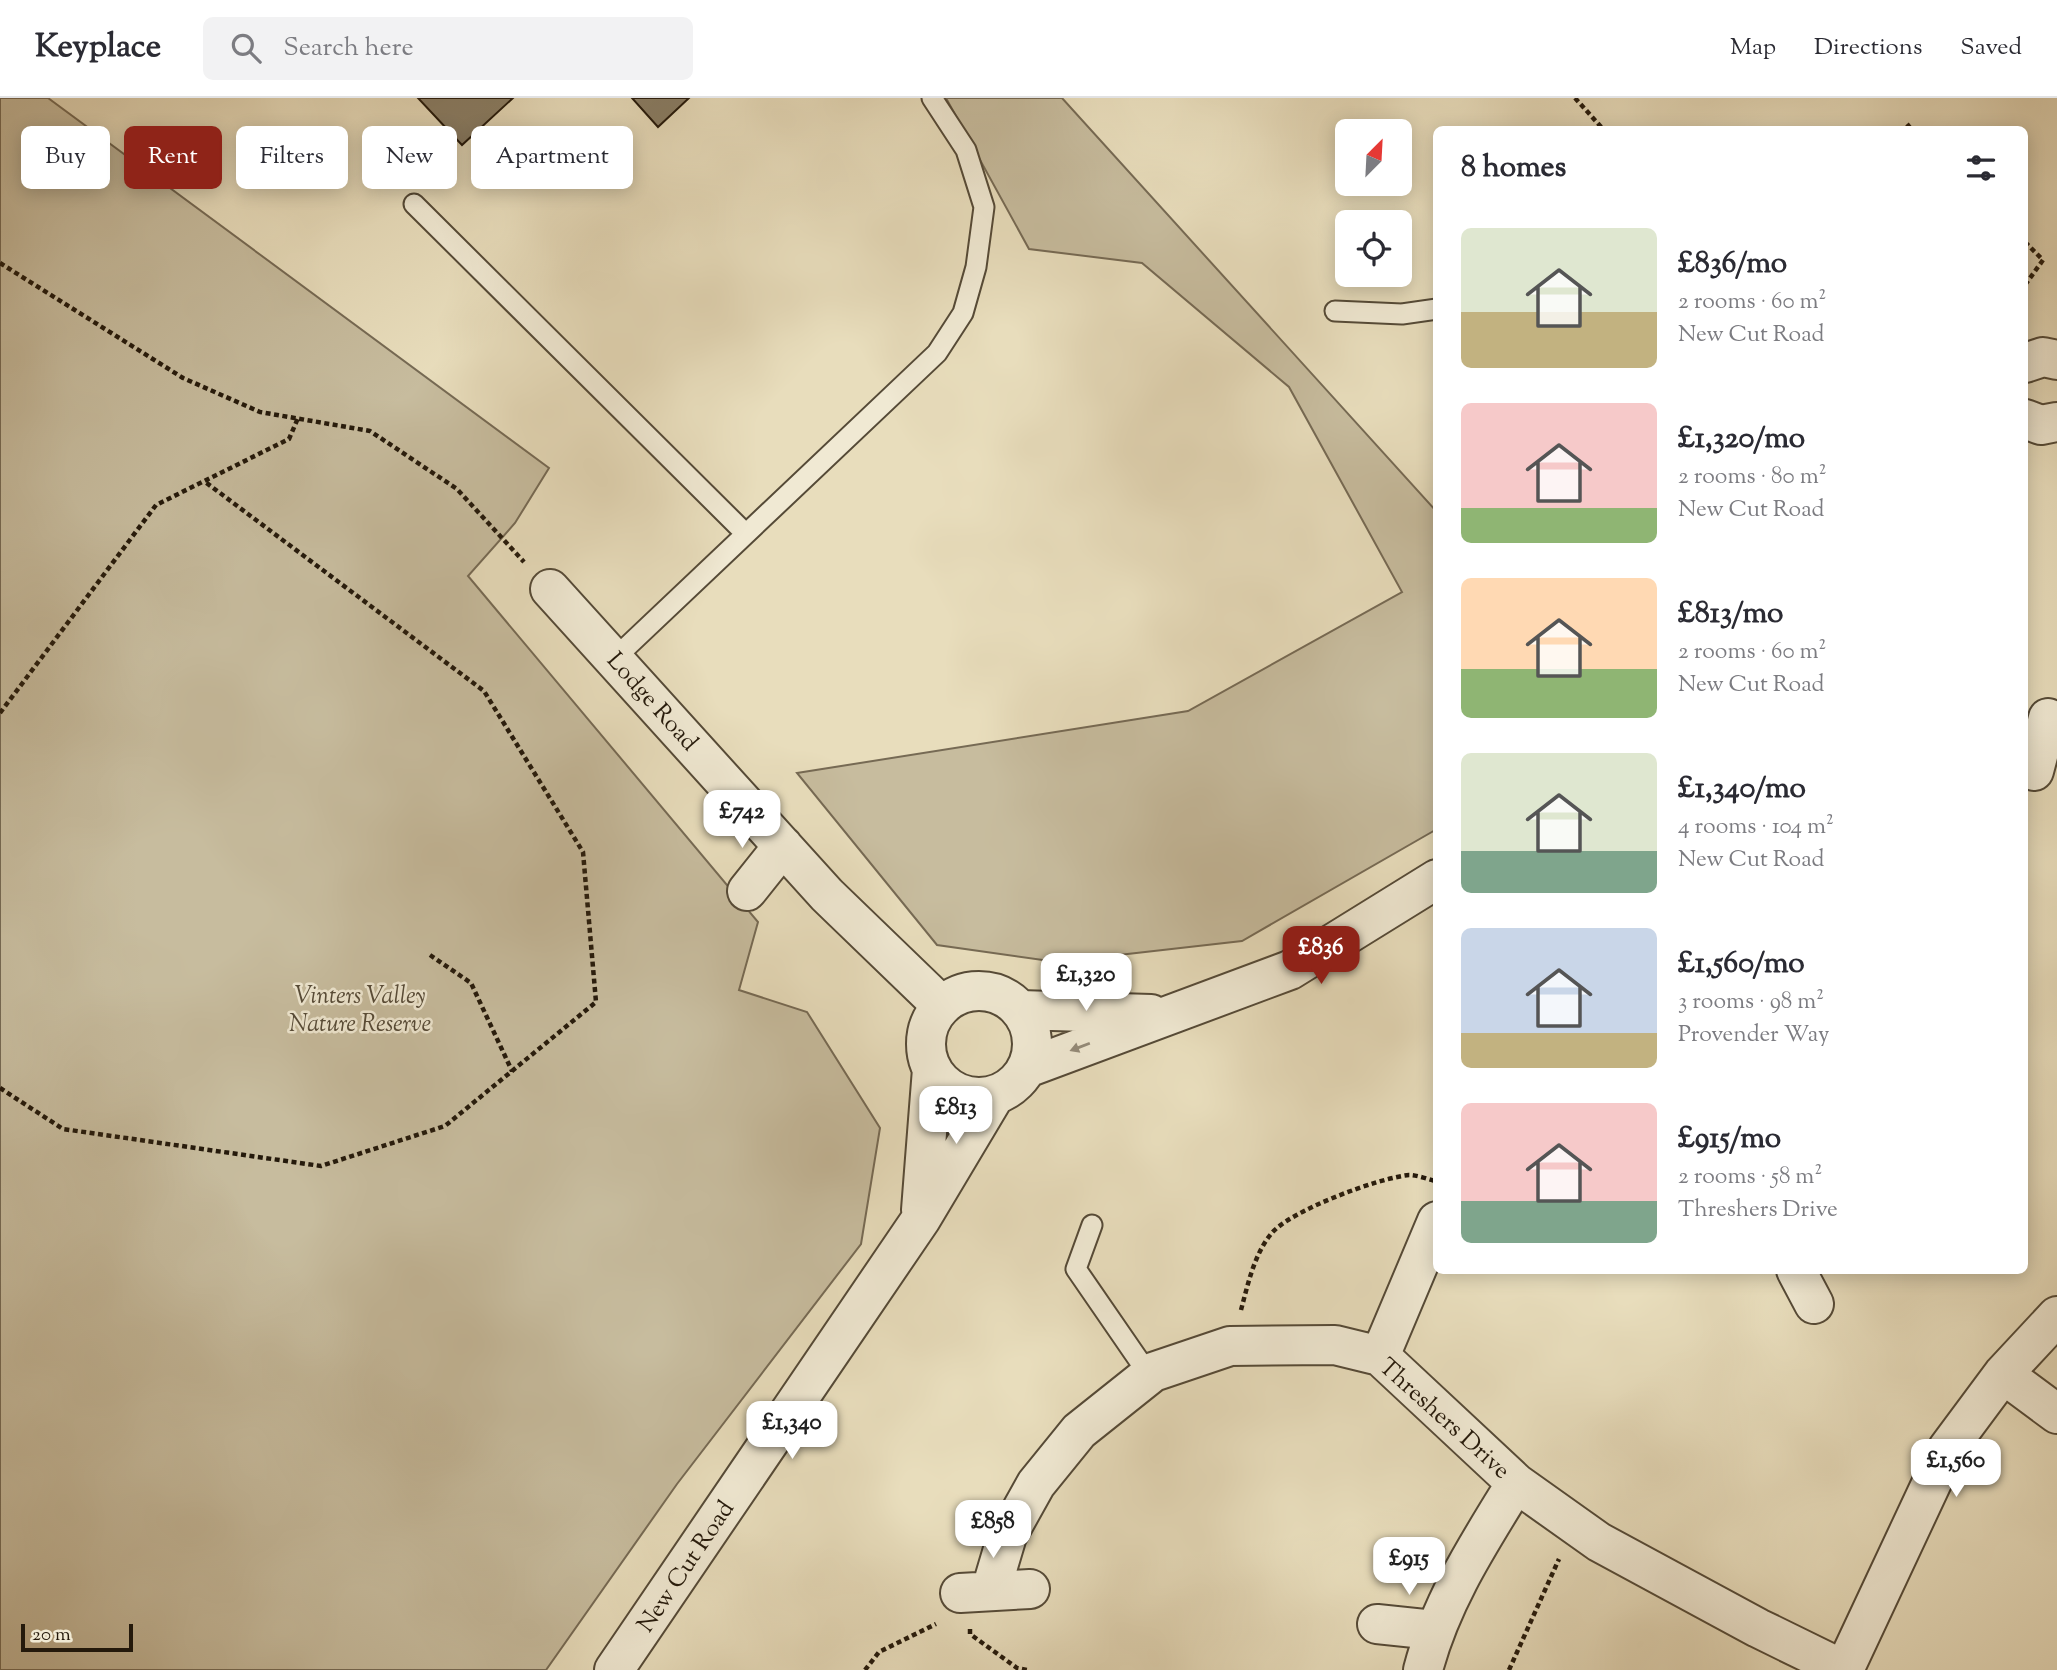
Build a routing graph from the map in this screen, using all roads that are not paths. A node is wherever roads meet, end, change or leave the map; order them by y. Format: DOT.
graph roads {
  1 [pos="932,98"];
  2 [pos="414,204"];
  3 [pos="1433,310"];
  4 [pos="1335,311"];
  5 [pos="2057,360"];
  6 [pos="2028,362"];
  7 [pos="2028,420"];
  8 [pos="2057,422"];
  9 [pos="746,534"];
  10 [pos="550,590"];
  11 [pos="615,658"];
  12 [pos="2048,718"];
  13 [pos="2039,776"];
  14 [pos="783,846"];
  15 [pos="1433,881"];
  16 [pos="747,891"];
  17 [pos="942,1006"];
  18 [pos="1020,1010"];
  19 [pos="1167,1014"];
  20 [pos="1027,1068"];
  21 [pos="932,1069"];
  22 [pos="995,1095"];
  23 [pos="921,1219"];
  24 [pos="1092,1225"];
  25 [pos="1433,1230"];
  26 [pos="1798,1274"];
  27 [pos="1814,1304"];
  28 [pos="2057,1316"];
  29 [pos="1380,1356"];
  30 [pos="2003,1374"];
  31 [pos="1149,1375"];
  32 [pos="2057,1414"];
  33 [pos="1516,1483"];
  34 [pos="1030,1589"];
  35 [pos="1377,1623"];
  36 [pos="1434,1630"];
  37 [pos="614,1670"];
  38 [pos="1423,1670"];
  39 [pos="1844,1670"];
  1 -- 9 [label="lane"];
  2 -- 9 [label="lane"];
  3 -- 4 [label="lane"];
  5 -- 6 [label="street"];
  7 -- 8 [label="street"];
  9 -- 11 [label="lane"];
  10 -- 11 [label="street, Lodge Road"];
  11 -- 14 [label="street, Lodge Road"];
  12 -- 13 [label="street"];
  14 -- 16 [label="street"];
  14 -- 17 [label="street, Lodge Road"];
  15 -- 19 [label="street, New Cut Road"];
  17 -- 18 [label="street, New Cut Road"];
  17 -- 21 [label="street"];
  18 -- 19 [label="street, New Cut Road"];
  18 -- 20 [label="street"];
  19 -- 20 [label="street, New Cut Road, one-way"];
  20 -- 22 [label="street, New Cut Road"];
  21 -- 22 [label="street"];
  21 -- 23 [label="street"];
  22 -- 23 [label="street, New Cut Road"];
  23 -- 37 [label="street, New Cut Road"];
  24 -- 31 [label="lane"];
  25 -- 29 [label="street"];
  26 -- 27 [label="street"];
  28 -- 30 [label="street"];
  29 -- 31 [label="street, Threshers Drive"];
  29 -- 33 [label="street, Threshers Drive"];
  30 -- 32 [label="street"];
  30 -- 39 [label="street"];
  31 -- 34 [label="street, Threshers Drive"];
  33 -- 36 [label="street, Threshers Drive"];
  33 -- 39 [label="street, Threshers Drive"];
  35 -- 36 [label="street"];
  36 -- 38 [label="street, Threshers Drive"];
}
